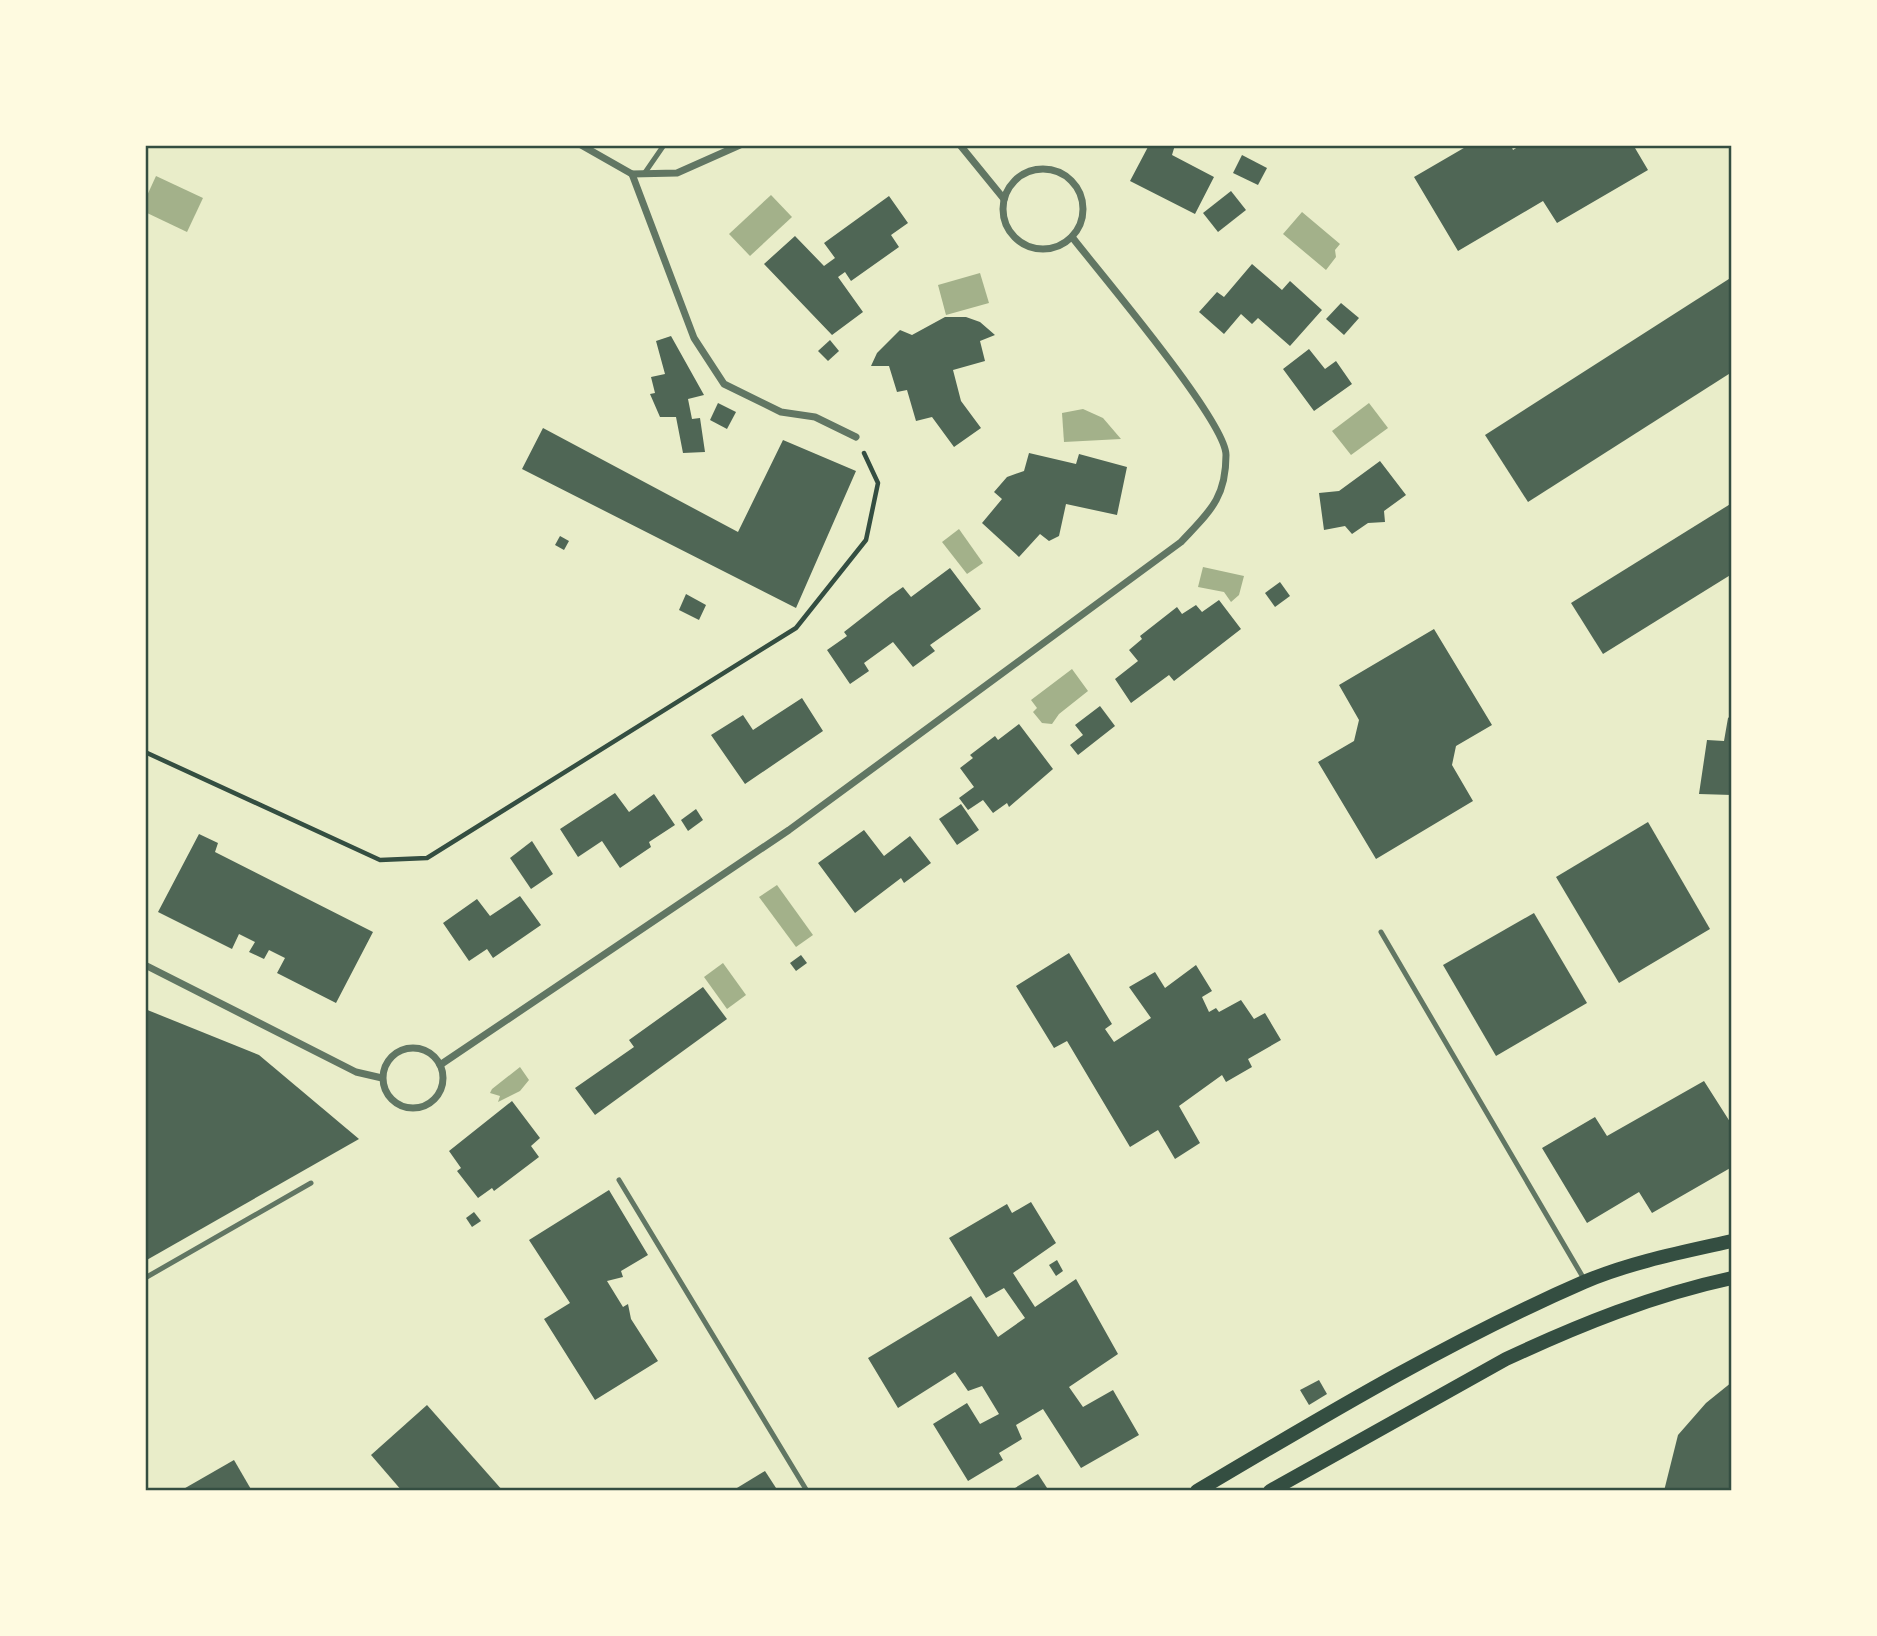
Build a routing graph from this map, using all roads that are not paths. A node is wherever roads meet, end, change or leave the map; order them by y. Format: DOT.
graph roads {
  1 [pos="581,145"];
  2 [pos="664,145"];
  3 [pos="740,145"];
  4 [pos="960,145"];
  5 [pos="632,174"];
  6 [pos="644,174"];
  7 [pos="1004,199"];
  8 [pos="1072,237"];
  9 [pos="856,437"];
  10 [pos="1381,932"];
  11 [pos="145,965"];
  12 [pos="440,1065"];
  13 [pos="382,1079"];
  14 [pos="619,1180"];
  15 [pos="311,1183"];
  16 [pos="1732,1241"];
  17 [pos="145,1278"];
  18 [pos="1732,1278"];
  19 [pos="1586,1282"];
  20 [pos="807,1491"];
  21 [pos="1197,1491"];
  22 [pos="1270,1491"];
  1 -- 5 [label="street"];
  2 -- 6 [label="lane"];
  3 -- 6 [label="street"];
  4 -- 7 [label="street"];
  5 -- 6 [label="street"];
  5 -- 9 [label="street"];
  7 -- 8 [label="street"];
  7 -- 8 [label="street"];
  8 -- 12 [label="street"];
  10 -- 19 [label="lane"];
  11 -- 13 [label="street"];
  12 -- 13 [label="street"];
  12 -- 13 [label="street"];
  14 -- 20 [label="lane"];
  15 -- 17 [label="lane"];
  16 -- 19 [label="main road"];
  18 -- 22 [label="main road"];
  19 -- 21 [label="main road"];
}
